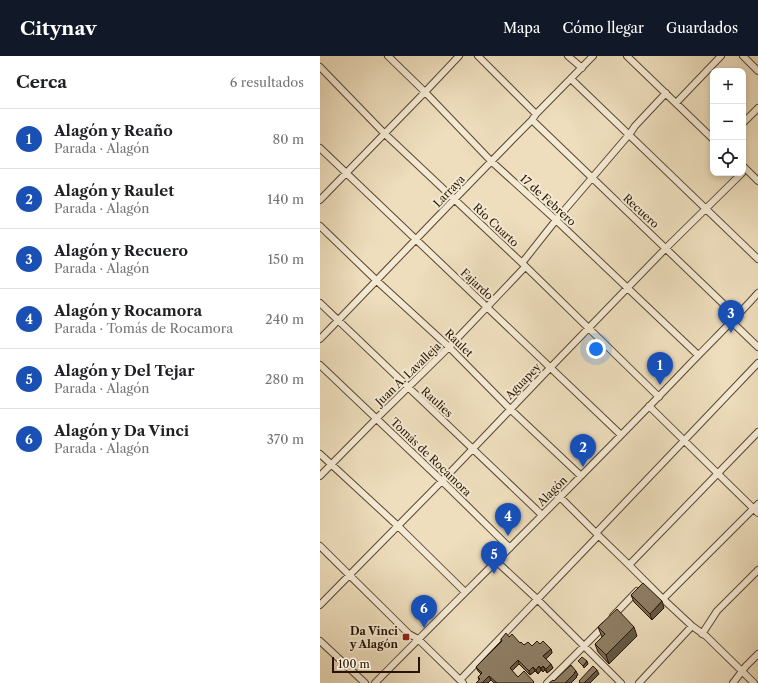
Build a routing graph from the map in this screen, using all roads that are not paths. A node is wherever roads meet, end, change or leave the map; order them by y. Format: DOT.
graph roads {
  1 [pos="388,56"];
  2 [pos="459,56"];
  3 [pos="478,56"];
  4 [pos="568,56"];
  5 [pos="593,56"];
  6 [pos="627,56"];
  7 [pos="721,56"];
  8 [pos="743,56"];
  9 [pos="320,67"];
  10 [pos="582,68"];
  11 [pos="758,71"];
  12 [pos="571,79"];
  13 [pos="425,92"];
  14 [pos="666,94"];
  15 [pos="676,103"];
  16 [pos="758,108"];
  17 [pos="536,114"];
  18 [pos="532,120"];
  19 [pos="746,120"];
  20 [pos="385,134"];
  21 [pos="630,135"];
  22 [pos="710,136"];
  23 [pos="320,148"];
  24 [pos="491,161"];
  25 [pos="746,172"];
  26 [pos="346,174"];
  27 [pos="738,176"];
  28 [pos="592,178"];
  29 [pos="758,181"];
  30 [pos="320,200"];
  31 [pos="454,200"];
  32 [pos="705,208"];
  33 [pos="556,220"];
  34 [pos="320,226"];
  35 [pos="416,240"];
  36 [pos="666,248"];
  37 [pos="758,259"];
  38 [pos="523,265"];
  39 [pos="377,281"];
  40 [pos="628,288"];
  41 [pos="758,293"];
  42 [pos="320,303"];
  43 [pos="487,307"];
  44 [pos="737,317"];
  45 [pos="339,320"];
  46 [pos="732,322"];
  47 [pos="588,329"];
  48 [pos="320,339"];
  49 [pos="449,347"];
  50 [pos="758,347"];
  51 [pos="698,355"];
  52 [pos="758,363"];
  53 [pos="320,365"];
  54 [pos="550,368"];
  55 [pos="408,388"];
  56 [pos="659,397"];
  57 [pos="649,406"];
  58 [pos="510,409"];
  59 [pos="376,419"];
  60 [pos="758,432"];
  61 [pos="621,435"];
  62 [pos="684,440"];
  63 [pos="472,448"];
  64 [pos="320,454"];
  65 [pos="331,465"];
  66 [pos="718,474"];
  67 [pos="320,476"];
  68 [pos="581,476"];
  69 [pos="442,481"];
  70 [pos="560,497"];
  71 [pos="756,509"];
  72 [pos="542,515"];
  73 [pos="398,526"];
  74 [pos="597,535"];
  75 [pos="320,546"];
  76 [pos="510,548"];
  77 [pos="496,561"];
  78 [pos="629,565"];
  79 [pos="758,570"];
  80 [pos="349,575"];
  81 [pos="646,582"];
  82 [pos="465,592"];
  83 [pos="537,599"];
  84 [pos="663,599"];
  85 [pos="320,605"];
  86 [pos="692,626"];
  87 [pos="702,634"];
  88 [pos="418,639"];
  89 [pos="320,641"];
  90 [pos="584,647"];
  91 [pos="758,654"];
  92 [pos="742,672"];
  93 [pos="462,681"];
  94 [pos="365,683"];
  95 [pos="375,683"];
  96 [pos="547,683"];
  97 [pos="621,683"];
  98 [pos="639,683"];
  99 [pos="733,683"];
  100 [pos="754,683"];
  1 -- 13 [label="street, 17 de Febrero"];
  2 -- 13 [label="street"];
  3 -- 17 [label="street"];
  4 -- 10 [label="street"];
  5 -- 10 [label="street, Larraya"];
  6 -- 14 [label="street"];
  7 -- 15 [label="street"];
  8 -- 11 [label="street"];
  9 -- 20 [label="street, Río Cuarto"];
  10 -- 12 [label="street, Larraya"];
  12 -- 17 [label="street, Larraya"];
  12 -- 21 [label="street"];
  13 -- 20 [label="street"];
  13 -- 24 [label="street, 17 de Febrero"];
  14 -- 15 [label="street"];
  14 -- 21 [label="street, Juan A. Lavalleja"];
  15 -- 22 [label="street"];
  16 -- 19 [label="street"];
  17 -- 18 [label="street, Larraya"];
  18 -- 24 [label="street, Larraya"];
  18 -- 28 [label="street, Recuero"];
  20 -- 26 [label="street"];
  20 -- 31 [label="street, Río Cuarto"];
  21 -- 28 [label="street, Juan A. Lavalleja"];
  21 -- 32 [label="street"];
  23 -- 26 [label="street, Fajardo"];
  24 -- 31 [label="street, Larraya"];
  24 -- 33 [label="street, 17 de Febrero"];
  25 -- 29 [label="street"];
  26 -- 30 [label="street"];
  26 -- 35 [label="street, Fajardo"];
  27 -- 32 [label="street, Aguapey"];
  28 -- 33 [label="street, Juan A. Lavalleja"];
  28 -- 36 [label="street, Recuero"];
  31 -- 35 [label="street, Larraya"];
  31 -- 38 [label="street, Río Cuarto"];
  32 -- 36 [label="street, Aguapey"];
  32 -- 37 [label="street"];
  33 -- 38 [label="street, Juan A. Lavalleja"];
  33 -- 40 [label="street, 17 de Febrero"];
  34 -- 39 [label="street, Raulet"];
  35 -- 39 [label="street, Larraya"];
  35 -- 43 [label="street, Fajardo"];
  36 -- 40 [label="street, Aguapey"];
  36 -- 44 [label="street, Recuero"];
  38 -- 43 [label="street, Juan A. Lavalleja"];
  38 -- 47 [label="street, Río Cuarto"];
  39 -- 45 [label="street, Larraya"];
  39 -- 49 [label="street, Raulet"];
  40 -- 47 [label="street, Aguapey"];
  40 -- 51 [label="street, 17 de Febrero"];
  41 -- 44 [label="street, Alagón"];
  42 -- 45 [label="street, Raulies"];
  43 -- 49 [label="street, Juan A. Lavalleja"];
  43 -- 54 [label="street, Fajardo"];
  44 -- 46 [label="street, Alagón"];
  45 -- 48 [label="street, Larraya"];
  45 -- 55 [label="street, Raulies"];
  46 -- 50 [label="street"];
  46 -- 51 [label="street, Alagón"];
  47 -- 54 [label="street, Aguapey"];
  47 -- 56 [label="street, Río Cuarto"];
  49 -- 55 [label="street, Juan A. Lavalleja"];
  49 -- 58 [label="street, Raulet"];
  51 -- 56 [label="street, Alagón"];
  52 -- 62 [label="street"];
  53 -- 59 [label="street, Tomás de Rocamora"];
  54 -- 58 [label="street, Aguapey"];
  54 -- 61 [label="street, Fajardo"];
  55 -- 59 [label="street, Juan A. Lavalleja"];
  55 -- 63 [label="street, Raulies"];
  56 -- 57 [label="street, Alagón"];
  57 -- 61 [label="street, Alagón"];
  57 -- 62 [label="street"];
  58 -- 63 [label="street, Aguapey"];
  58 -- 68 [label="street, Raulet"];
  59 -- 65 [label="street, Juan A. Lavalleja"];
  59 -- 69 [label="street, Tomás de Rocamora"];
  60 -- 66 [label="street"];
  61 -- 68 [label="street, Alagón"];
  62 -- 66 [label="street"];
  62 -- 74 [label="street"];
  63 -- 69 [label="street, Aguapey"];
  63 -- 72 [label="street, Raulies"];
  64 -- 65 [label="street"];
  65 -- 67 [label="street, Juan A. Lavalleja"];
  65 -- 73 [label="street"];
  66 -- 71 [label="street"];
  66 -- 78 [label="street"];
  68 -- 70 [label="street, Alagón"];
  69 -- 73 [label="street, Aguapey"];
  69 -- 76 [label="street, Tomás de Rocamora"];
  70 -- 72 [label="street, Alagón"];
  70 -- 74 [label="street"];
  71 -- 84 [label="street"];
  72 -- 76 [label="street, Alagón"];
  73 -- 80 [label="street, Aguapey"];
  73 -- 82 [label="street"];
  74 -- 78 [label="street"];
  74 -- 83 [label="street"];
  75 -- 80 [label="street"];
  76 -- 77 [label="street, Alagón"];
  77 -- 82 [label="street, Alagón"];
  77 -- 83 [label="street"];
  78 -- 81 [label="street"];
  79 -- 87 [label="street"];
  80 -- 85 [label="street, Aguapey"];
  80 -- 88 [label="street"];
  81 -- 84 [label="street"];
  81 -- 90 [label="street"];
  82 -- 88 [label="street, Alagón"];
  83 -- 90 [label="street"];
  83 -- 93 [label="street"];
  84 -- 86 [label="street"];
  86 -- 87 [label="street"];
  86 -- 98 [label="street"];
  87 -- 92 [label="street"];
  88 -- 93 [label="street"];
  88 -- 95 [label="street, Alagón"];
  89 -- 94 [label="street"];
  90 -- 96 [label="street"];
  90 -- 97 [label="street"];
  91 -- 92 [label="street"];
  92 -- 99 [label="street"];
  92 -- 100 [label="street"];
}
